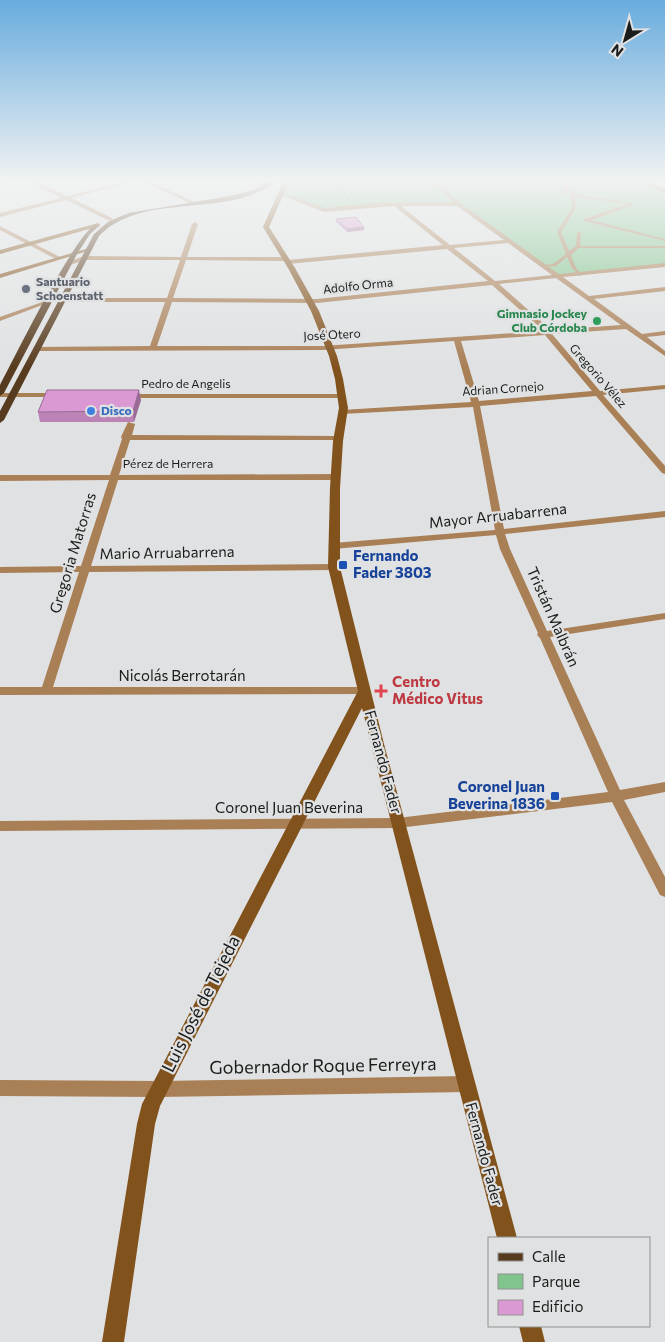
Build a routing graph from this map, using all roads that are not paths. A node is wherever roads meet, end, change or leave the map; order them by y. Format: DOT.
graph roads {
  1 [pos="34,243"];
  2 [pos="82,243"];
  3 [pos="92,243"];
  4 [pos="189,243"];
  5 [pos="276,243"];
  6 [pos="443,243"];
  7 [pos="492,243"];
  8 [pos="511,243"];
  9 [pos="563,243"];
  10 [pos="578,243"];
  11 [pos="29,244"];
  12 [pos="448,247"];
  13 [pos="578,247"];
  14 [pos="665,248"];
  15 [pos="88,250"];
  16 [pos="0,252"];
  17 [pos="74,254"];
  18 [pos="568,255"];
  19 [pos="58,258"];
  20 [pos="84,258"];
  21 [pos="183,259"];
  22 [pos="287,260"];
  23 [pos="70,263"];
  24 [pos="665,265"];
  25 [pos="545,266"];
  26 [pos="580,275"];
  27 [pos="0,276"];
  28 [pos="562,277"];
  29 [pos="495,284"];
  30 [pos="665,289"];
  31 [pos="52,297"];
  32 [pos="589,298"];
  33 [pos="63,300"];
  34 [pos="169,300"];
  35 [pos="310,301"];
  36 [pos="0,319"];
  37 [pos="628,327"];
  38 [pos="548,333"];
  39 [pos="665,333"];
  40 [pos="641,336"];
  41 [pos="457,339"];
  42 [pos="332,347"];
  43 [pos="153,349"];
  44 [pos="37,350"];
  45 [pos="665,354"];
  46 [pos="665,387"];
  47 [pos="0,394"];
  48 [pos="598,394"];
  49 [pos="13,396"];
  50 [pos="69,396"];
  51 [pos="118,396"];
  52 [pos="341,396"];
  53 [pos="476,404"];
  54 [pos="342,412"];
  55 [pos="0,420"];
  56 [pos="130,424"];
  57 [pos="125,437"];
  58 [pos="338,438"];
  59 [pos="665,471"];
  60 [pos="112,477"];
  61 [pos="336,477"];
  62 [pos="0,478"];
  63 [pos="665,514"];
  64 [pos="500,532"];
  65 [pos="333,546"];
  66 [pos="334,567"];
  67 [pos="84,569"];
  68 [pos="0,570"];
  69 [pos="665,616"];
  70 [pos="542,635"];
  71 [pos="0,691"];
  72 [pos="46,691"];
  73 [pos="364,691"];
  74 [pos="665,787"];
  75 [pos="616,796"];
  76 [pos="398,823"];
  77 [pos="294,824"];
  78 [pos="0,826"];
  79 [pos="665,891"];
  80 [pos="466,1084"];
  81 [pos="0,1088"];
  82 [pos="158,1089"];
  83 [pos="507,1237"];
  84 [pos="530,1327"];
  85 [pos="113,1342"];
  86 [pos="534,1342"];
  1 -- 11 [label="main road"];
  2 -- 17 [label="main road"];
  3 -- 15 [label="main road"];
  4 -- 21 [label="street"];
  5 -- 22 [label="main road, Fernando Fader"];
  6 -- 12 [label="street, Gregorio Vélez"];
  7 -- 12 [label="street"];
  8 -- 25 [label="street"];
  9 -- 18 [label="street"];
  10 -- 13 [label="street"];
  11 -- 16 [label="main road"];
  11 -- 19 [label="street"];
  12 -- 22 [label="street"];
  12 -- 29 [label="street, Gregorio Vélez"];
  13 -- 14 [label="street"];
  13 -- 18 [label="street"];
  15 -- 17 [label="main road"];
  15 -- 20 [label="main road"];
  17 -- 19 [label="main road"];
  17 -- 23 [label="main road"];
  18 -- 25 [label="street"];
  18 -- 26 [label="street"];
  19 -- 27 [label="main road"];
  20 -- 21 [label="street"];
  20 -- 23 [label="street"];
  20 -- 33 [label="main road"];
  21 -- 22 [label="street"];
  21 -- 34 [label="street"];
  22 -- 35 [label="main road, Fernando Fader"];
  23 -- 31 [label="main road"];
  24 -- 26 [label="street, Adolfo Orma"];
  25 -- 28 [label="street"];
  26 -- 28 [label="street, Adolfo Orma"];
  28 -- 29 [label="street, Adolfo Orma"];
  28 -- 32 [label="street"];
  29 -- 35 [label="street, Adolfo Orma"];
  29 -- 38 [label="street, Gregorio Vélez"];
  30 -- 32 [label="street"];
  31 -- 33 [label="street"];
  31 -- 36 [label="street"];
  31 -- 47 [label="main road"];
  32 -- 37 [label="street"];
  33 -- 34 [label="street, Adolfo Orma"];
  33 -- 44 [label="main road"];
  34 -- 35 [label="street, Adolfo Orma"];
  34 -- 43 [label="street"];
  35 -- 42 [label="main road, Fernando Fader"];
  37 -- 38 [label="street, José Otero"];
  37 -- 40 [label="street"];
  38 -- 41 [label="street, José Otero"];
  38 -- 48 [label="street, Gregorio Vélez"];
  39 -- 40 [label="street"];
  40 -- 45 [label="street"];
  41 -- 42 [label="street, José Otero"];
  41 -- 53 [label="street, Tristán Malbrán"];
  42 -- 43 [label="street, José Otero"];
  42 -- 52 [label="main road, Fernando Fader"];
  43 -- 44 [label="street, José Otero"];
  44 -- 49 [label="main road"];
  46 -- 48 [label="street, Adrian Cornejo"];
  47 -- 49 [label="street"];
  48 -- 53 [label="street, Adrian Cornejo"];
  48 -- 59 [label="street, Gregorio Vélez"];
  49 -- 50 [label="street"];
  49 -- 55 [label="main road"];
  51 -- 52 [label="street, Pedro de Angelis"];
  52 -- 54 [label="main road, Fernando Fader"];
  53 -- 54 [label="street, Adrian Cornejo"];
  53 -- 64 [label="street, Tristán Malbrán"];
  54 -- 58 [label="main road, Fernando Fader"];
  56 -- 57 [label="street, Gregoria Matorras"];
  57 -- 58 [label="street"];
  57 -- 60 [label="street, Gregoria Matorras"];
  58 -- 61 [label="main road, Fernando Fader"];
  60 -- 61 [label="street, Pérez de Herrera"];
  60 -- 62 [label="street, Pérez de Herrera"];
  60 -- 67 [label="street, Gregoria Matorras"];
  61 -- 65 [label="main road, Fernando Fader"];
  63 -- 64 [label="street, Mayor Arruabarrena"];
  64 -- 65 [label="street, Mayor Arruabarrena"];
  64 -- 70 [label="street, Tristán Malbrán"];
  65 -- 66 [label="main road, Fernando Fader"];
  66 -- 67 [label="street, Mario Arruabarrena"];
  66 -- 73 [label="main road, Fernando Fader"];
  67 -- 68 [label="street, Mario Arruabarrena"];
  67 -- 72 [label="street, Gregoria Matorras"];
  69 -- 70 [label="street"];
  70 -- 75 [label="street, Tristán Malbrán"];
  71 -- 72 [label="street, Nicolás Berrotarán"];
  72 -- 73 [label="street, Nicolás Berrotarán"];
  73 -- 76 [label="main road, Fernando Fader"];
  73 -- 77 [label="main road, Luis José de Tejeda"];
  74 -- 75 [label="street, Coronel Juan Beverina"];
  75 -- 76 [label="street, Coronel Juan Beverina"];
  75 -- 79 [label="street, Tristán Malbrán"];
  76 -- 77 [label="street, Coronel Juan Beverina"];
  76 -- 80 [label="main road, Fernando Fader"];
  77 -- 78 [label="street, Coronel Juan Beverina"];
  77 -- 82 [label="main road, Luis José de Tejeda"];
  80 -- 82 [label="street, Gobernador Roque Ferreyra"];
  80 -- 83 [label="main road, Fernando Fader"];
  81 -- 82 [label="street, Gobernador Roque Ferreyra"];
  82 -- 85 [label="main road, Luis José de Tejeda"];
  84 -- 86 [label="main road"];
}
